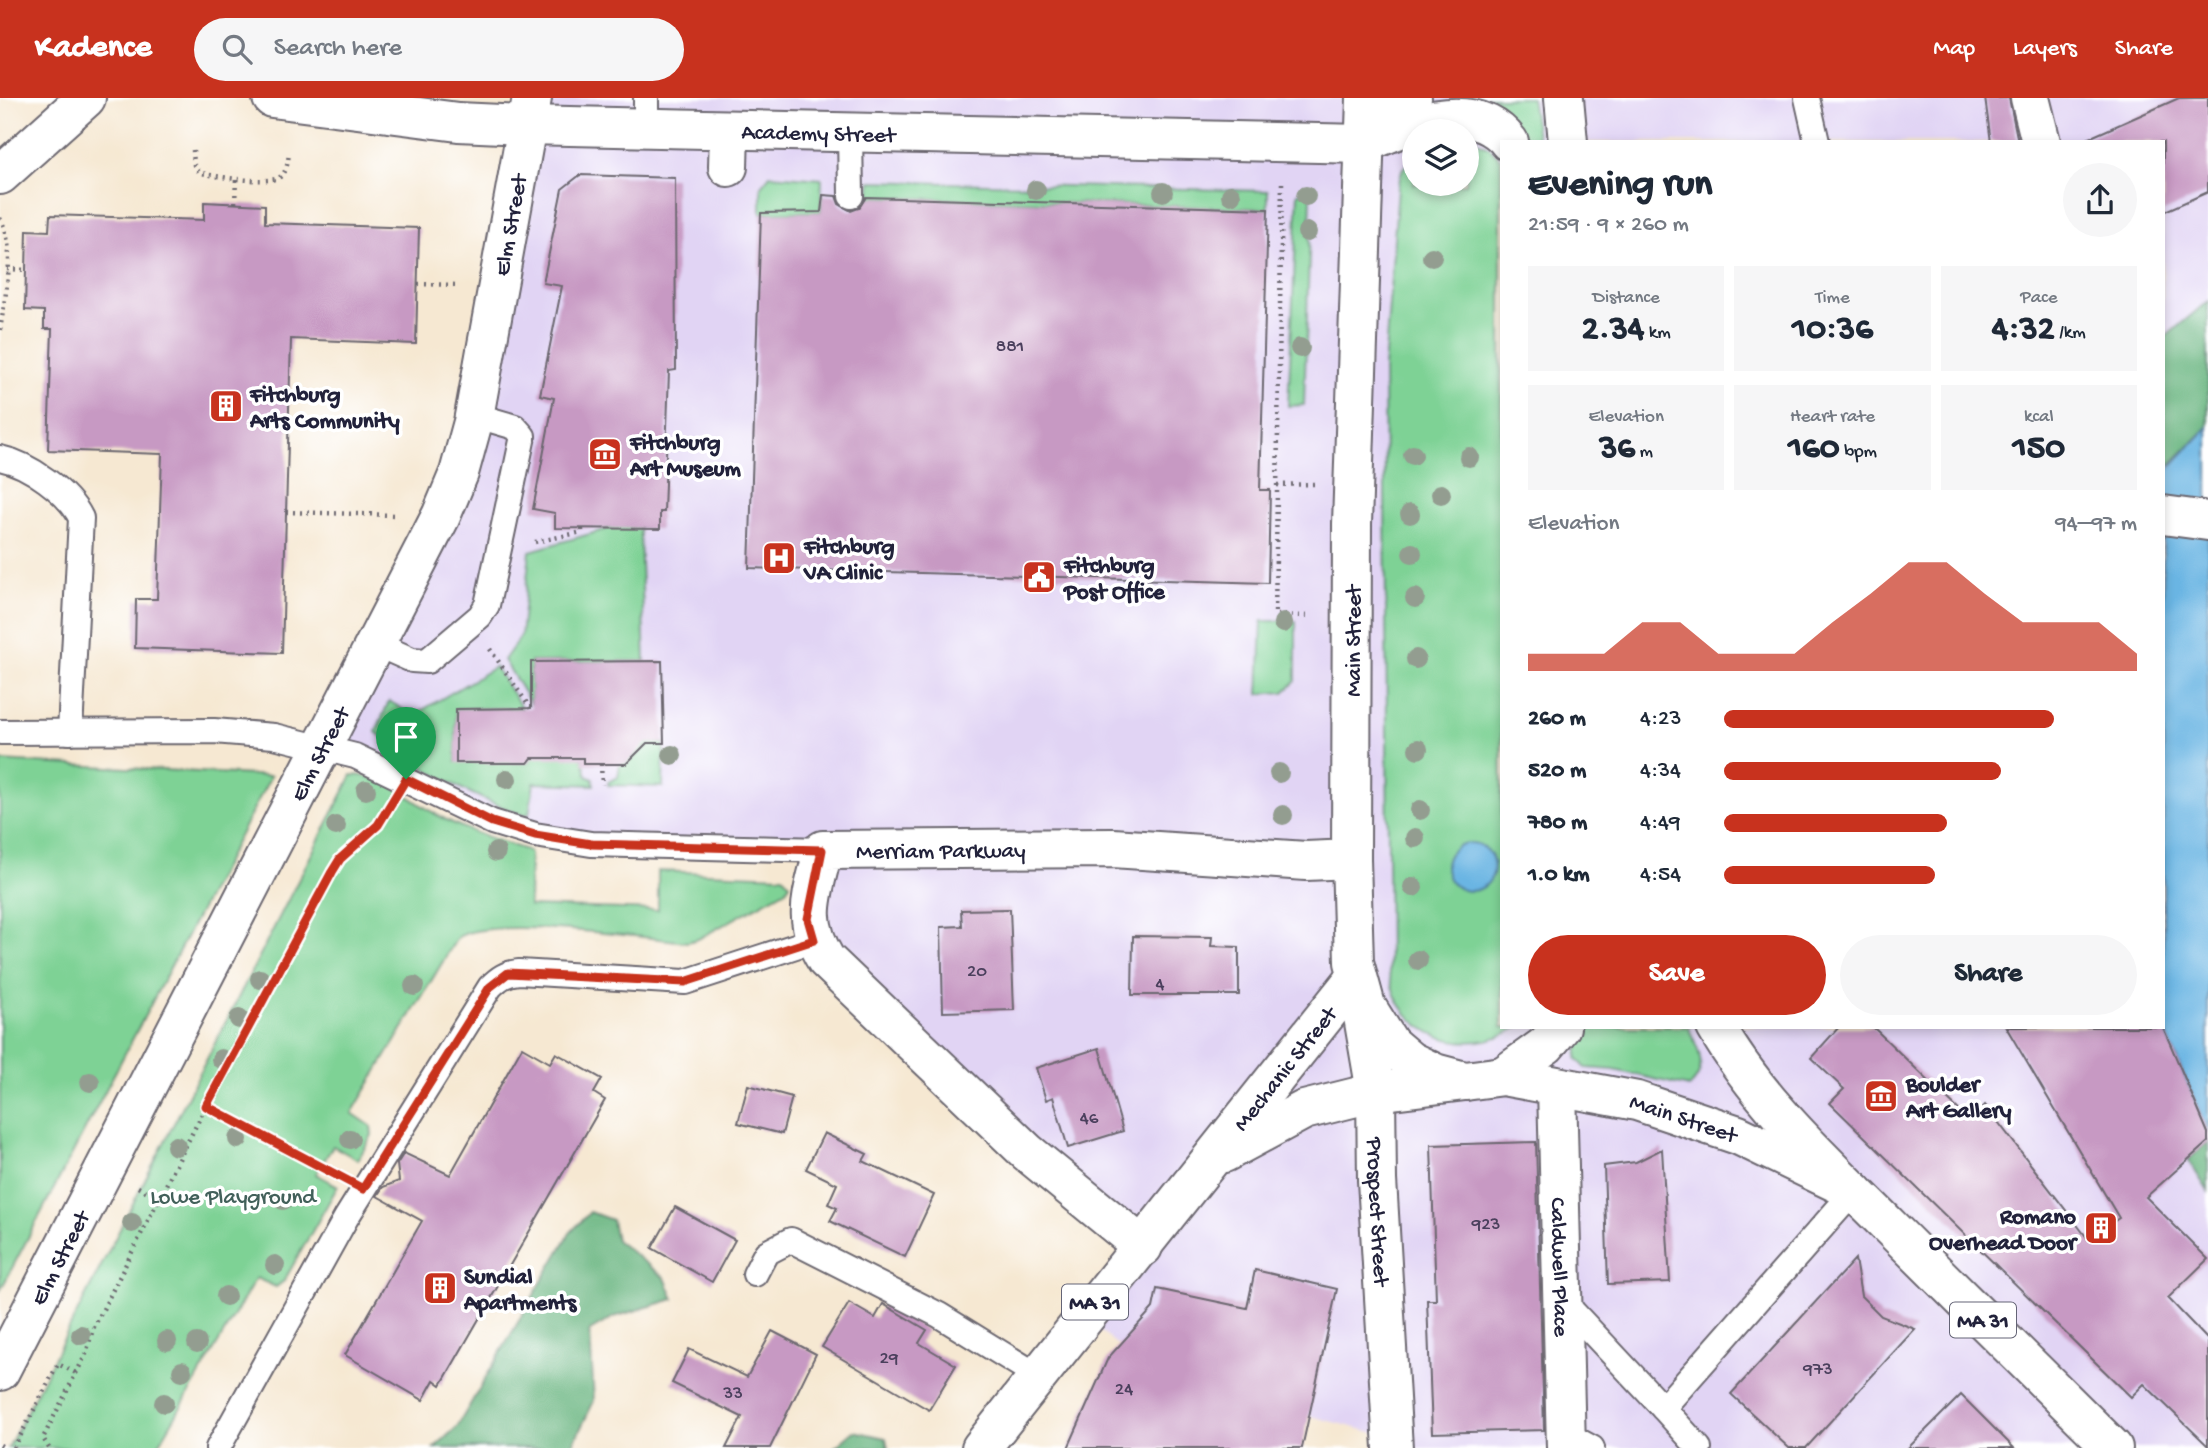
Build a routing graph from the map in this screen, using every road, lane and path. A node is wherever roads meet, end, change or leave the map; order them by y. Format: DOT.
graph roads {
  1 [pos="86,98"];
  2 [pos="272,98"];
  3 [pos="1366,98"];
  4 [pos="1412,98"];
  5 [pos="1564,98"];
  6 [pos="1807,98"];
  7 [pos="2030,98"];
  8 [pos="529,112"];
  9 [pos="646,114"];
  10 [pos="850,133"];
  11 [pos="1507,140"];
  12 [pos="1568,140"];
  13 [pos="1817,140"];
  14 [pos="2040,140"];
  15 [pos="1364,144"];
  16 [pos="193,150"];
  17 [pos="289,153"];
  18 [pos="0,175"];
  19 [pos="236,178"];
  20 [pos="1282,182"];
  21 [pos="851,196"];
  22 [pos="235,203"];
  23 [pos="0,218"];
  24 [pos="7,269"];
  25 [pos="26,270"];
  26 [pos="418,284"];
  27 [pos="467,285"];
  28 [pos="0,332"];
  29 [pos="474,415"];
  30 [pos="0,458"];
  31 [pos="1318,484"];
  32 [pos="1277,485"];
  33 [pos="286,512"];
  34 [pos="408,515"];
  35 [pos="2165,515"];
  36 [pos="2208,521"];
  37 [pos="582,528"];
  38 [pos="500,550"];
  39 [pos="1310,616"];
  40 [pos="376,643"];
  41 [pos="501,664"];
  42 [pos="531,709"];
  43 [pos="0,732"];
  44 [pos="70,732"];
  45 [pos="325,746"];
  46 [pos="601,764"];
  47 [pos="406,779"];
  48 [pos="602,785"];
  49 [pos="822,850"];
  50 [pos="1351,859"];
  51 [pos="814,940"];
  52 [pos="1356,977"];
  53 [pos="1559,1029"];
  54 [pos="1717,1029"];
  55 [pos="1503,1076"];
  56 [pos="1465,1081"];
  57 [pos="1557,1087"];
  58 [pos="1376,1093"];
  59 [pos="206,1106"];
  60 [pos="1213,1158"];
  61 [pos="133,1185"];
  62 [pos="363,1189"];
  63 [pos="1854,1191"];
  64 [pos="159,1198"];
  65 [pos="1143,1247"];
  66 [pos="755,1274"];
  67 [pos="1562,1300"];
  68 [pos="0,1371"];
  69 [pos="76,1373"];
  70 [pos="1038,1376"];
  71 [pos="1663,1408"];
  72 [pos="1574,1443"];
  73 [pos="0,1446"];
  74 [pos="5,1448"];
  75 [pos="14,1448"];
  76 [pos="49,1448"];
  77 [pos="218,1448"];
  78 [pos="981,1448"];
  79 [pos="1393,1448"];
  80 [pos="1699,1448"];
  81 [pos="2113,1448"];
  1 -- 18 [label="main road"];
  2 -- 8 [label="main road, Academy Street"];
  3 -- 15 [label="main road, Main Street"];
  4 -- 15 [label="main road"];
  5 -- 12 [label="main road"];
  6 -- 13 [label="lane"];
  7 -- 14 [label="main road"];
  8 -- 9 [label="main road, Academy Street"];
  8 -- 29 [label="main road, Elm Street"];
  9 -- 10 [label="main road, Academy Street"];
  10 -- 15 [label="main road, Academy Street"];
  10 -- 21 [label="lane"];
  11 -- 15 [label="main road"];
  15 -- 50 [label="main road, Main Street"];
  16 -- 19 [label="path"];
  17 -- 19 [label="path"];
  19 -- 22 [label="path"];
  20 -- 32 [label="path"];
  23 -- 24 [label="path"];
  24 -- 25 [label="path"];
  24 -- 28 [label="path"];
  26 -- 27 [label="path"];
  29 -- 38 [label="lane"];
  29 -- 40 [label="main road, Elm Street"];
  30 -- 44 [label="lane"];
  31 -- 32 [label="path"];
  32 -- 39 [label="path"];
  33 -- 34 [label="path"];
  35 -- 36 [label="main road"];
  37 -- 38 [label="path"];
  38 -- 40 [label="lane"];
  40 -- 45 [label="main road, Elm Street"];
  41 -- 42 [label="path"];
  43 -- 44 [label="lane"];
  44 -- 45 [label="lane"];
  45 -- 47 [label="lane"];
  45 -- 68 [label="main road, Elm Street"];
  46 -- 48 [label="path"];
  47 -- 49 [label="lane"];
  47 -- 59 [label="path"];
  49 -- 50 [label="main road, Merriam Parkway"];
  49 -- 51 [label="main road, Merriam Parkway"];
  50 -- 52 [label="main road, Main Street"];
  51 -- 62 [label="lane"];
  51 -- 65 [label="main road"];
  52 -- 56 [label="main road, Main Street"];
  52 -- 58 [label="main road, Prospect Street"];
  52 -- 60 [label="main road, Mechanic Street"];
  53 -- 55 [label="main road, Main Street"];
  54 -- 63 [label="main road, Main Street"];
  55 -- 56 [label="main road, Main Street"];
  55 -- 57 [label="main road, Main Street / MA 31"];
  56 -- 58 [label="main road, Main Street / MA 31"];
  57 -- 63 [label="main road, Main Street / MA 31"];
  57 -- 67 [label="main road, Caldwell Place"];
  58 -- 60 [label="main road, Mechanic Street / MA 31"];
  58 -- 79 [label="main road, Prospect Street"];
  59 -- 62 [label="path"];
  59 -- 64 [label="path"];
  60 -- 65 [label="main road, Mechanic Street / MA 31"];
  61 -- 64 [label="path"];
  62 -- 77 [label="lane"];
  63 -- 71 [label="lane"];
  63 -- 81 [label="main road, Main Street / MA 31"];
  64 -- 69 [label="path"];
  65 -- 70 [label="main road, Mechanic Street / MA 31"];
  66 -- 70 [label="lane"];
  67 -- 71 [label="lane"];
  67 -- 72 [label="main road, Caldwell Place"];
  69 -- 75 [label="path"];
  69 -- 76 [label="path"];
  70 -- 78 [label="main road, Mechanic Street / MA 31"];
  71 -- 80 [label="lane"];
  73 -- 74 [label="path"];
}
